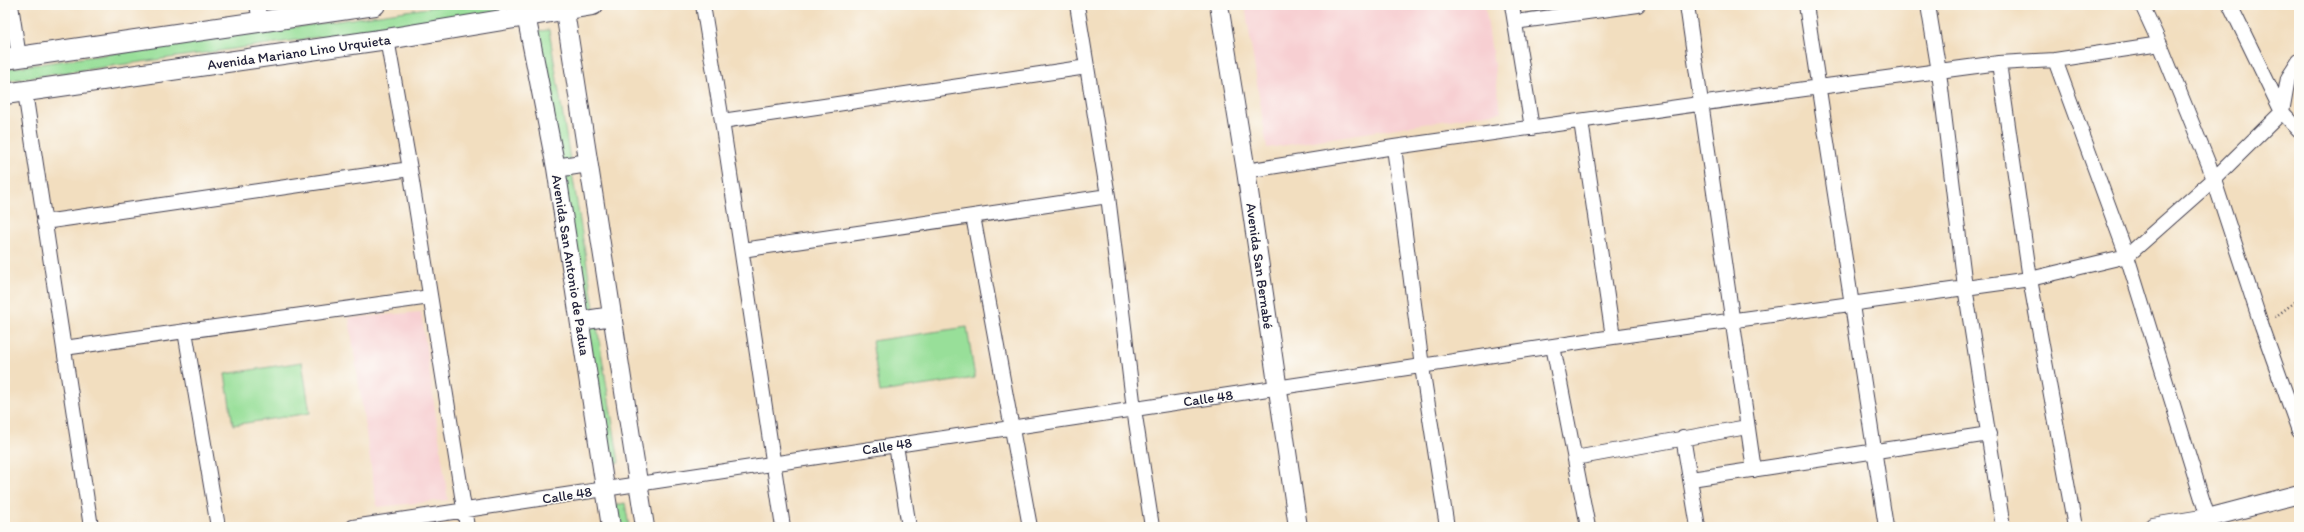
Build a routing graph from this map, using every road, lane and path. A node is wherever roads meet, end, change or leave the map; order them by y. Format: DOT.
graph roads {
  1 [pos="11,5"];
  2 [pos="375,5"];
  3 [pos="593,5"];
  4 [pos="703,5"];
  5 [pos="1077,5"];
  6 [pos="1219,5"];
  7 [pos="1512,5"];
  8 [pos="1638,5"];
  9 [pos="1687,5"];
  10 [pos="1806,5"];
  11 [pos="1928,5"];
  12 [pos="2142,5"];
  13 [pos="2230,5"];
  14 [pos="1622,6"];
  15 [pos="564,7"];
  16 [pos="526,10"];
  17 [pos="258,13"];
  18 [pos="1515,22"];
  19 [pos="387,39"];
  20 [pos="2160,44"];
  21 [pos="12,58"];
  22 [pos="2055,60"];
  23 [pos="2299,61"];
  24 [pos="2000,63"];
  25 [pos="1087,67"];
  26 [pos="1939,72"];
  27 [pos="1820,88"];
  28 [pos="25,92"];
  29 [pos="5,94"];
  30 [pos="1701,105"];
  31 [pos="2282,112"];
  32 [pos="722,121"];
  33 [pos="1581,121"];
  34 [pos="1532,128"];
  35 [pos="2299,130"];
  36 [pos="1394,147"];
  37 [pos="588,163"];
  38 [pos="556,168"];
  39 [pos="410,169"];
  40 [pos="1246,171"];
  41 [pos="2214,179"];
  42 [pos="1108,196"];
  43 [pos="973,216"];
  44 [pos="44,222"];
  45 [pos="742,250"];
  46 [pos="2127,256"];
  47 [pos="2030,279"];
  48 [pos="1965,287"];
  49 [pos="430,297"];
  50 [pos="2299,299"];
  51 [pos="1852,303"];
  52 [pos="612,316"];
  53 [pos="580,321"];
  54 [pos="1731,321"];
  55 [pos="2262,327"];
  56 [pos="186,331"];
  57 [pos="1614,337"];
  58 [pos="1553,346"];
  59 [pos="64,348"];
  60 [pos="1422,367"];
  61 [pos="1278,388"];
  62 [pos="1134,409"];
  63 [pos="1747,427"];
  64 [pos="1013,428"];
  65 [pos="2299,431"];
  66 [pos="1989,434"];
  67 [pos="1683,437"];
  68 [pos="896,445"];
  69 [pos="1876,451"];
  70 [pos="1576,458"];
  71 [pos="774,464"];
  72 [pos="1754,470"];
  73 [pos="1691,479"];
  74 [pos="639,484"];
  75 [pos="606,489"];
  76 [pos="2299,494"];
  77 [pos="464,510"];
  78 [pos="2208,518"];
  79 [pos="91,527"];
  80 [pos="218,527"];
  81 [pos="353,527"];
  82 [pos="467,527"];
  83 [pos="611,527"];
  84 [pos="645,527"];
  85 [pos="783,527"];
  86 [pos="909,527"];
  87 [pos="1030,527"];
  88 [pos="1152,527"];
  89 [pos="1298,527"];
  90 [pos="1447,527"];
  91 [pos="1588,527"];
  92 [pos="1698,527"];
  93 [pos="1886,527"];
  94 [pos="2003,527"];
  95 [pos="2075,527"];
  96 [pos="2153,527"];
  1 -- 21 [label="street"];
  2 -- 17 [label="main road"];
  3 -- 15 [label="main road, Avenida Mariano Lino Urquieta"];
  4 -- 32 [label="street"];
  5 -- 25 [label="street"];
  6 -- 40 [label="street, Avenida San Bernabé"];
  7 -- 18 [label="street"];
  8 -- 14 [label="street"];
  9 -- 30 [label="street"];
  10 -- 27 [label="street"];
  11 -- 26 [label="street"];
  12 -- 20 [label="street"];
  13 -- 31 [label="street"];
  14 -- 18 [label="street"];
  15 -- 16 [label="main road, Avenida Mariano Lino Urquieta"];
  15 -- 37 [label="street"];
  16 -- 19 [label="main road, Avenida Mariano Lino Urquieta"];
  16 -- 38 [label="street, Avenida San Antonio de Padua"];
  17 -- 21 [label="main road"];
  18 -- 34 [label="street"];
  19 -- 28 [label="main road, Avenida Mariano Lino Urquieta"];
  19 -- 39 [label="street"];
  20 -- 22 [label="street"];
  20 -- 41 [label="street"];
  22 -- 24 [label="street"];
  22 -- 46 [label="street"];
  23 -- 31 [label="street"];
  24 -- 26 [label="street"];
  24 -- 47 [label="street"];
  25 -- 32 [label="street"];
  25 -- 42 [label="street"];
  26 -- 27 [label="street"];
  26 -- 48 [label="street"];
  27 -- 30 [label="street"];
  27 -- 51 [label="street"];
  28 -- 29 [label="main road, Avenida Mariano Lino Urquieta"];
  28 -- 44 [label="street"];
  30 -- 33 [label="street"];
  30 -- 54 [label="street"];
  31 -- 35 [label="street"];
  31 -- 41 [label="street"];
  32 -- 45 [label="street"];
  33 -- 34 [label="street"];
  33 -- 57 [label="street"];
  34 -- 36 [label="street"];
  36 -- 40 [label="street"];
  36 -- 60 [label="street"];
  37 -- 38 [label="street"];
  37 -- 52 [label="street"];
  38 -- 53 [label="street, Avenida San Antonio de Padua"];
  39 -- 44 [label="street"];
  39 -- 49 [label="street"];
  40 -- 61 [label="street, Avenida San Bernabé"];
  41 -- 46 [label="street"];
  41 -- 55 [label="street"];
  42 -- 43 [label="street"];
  42 -- 62 [label="street"];
  43 -- 45 [label="street"];
  43 -- 64 [label="street"];
  44 -- 59 [label="street"];
  45 -- 71 [label="street"];
  46 -- 47 [label="street, Calle 48"];
  46 -- 78 [label="street"];
  47 -- 48 [label="street, Calle 48"];
  47 -- 95 [label="street"];
  48 -- 51 [label="street, Calle 48"];
  48 -- 66 [label="street"];
  49 -- 56 [label="street"];
  49 -- 77 [label="street"];
  50 -- 55 [label="path"];
  51 -- 54 [label="street, Calle 48"];
  51 -- 69 [label="street"];
  52 -- 53 [label="street"];
  52 -- 74 [label="street"];
  53 -- 75 [label="street, Avenida San Antonio de Padua"];
  54 -- 57 [label="street, Calle 48"];
  54 -- 63 [label="street"];
  55 -- 65 [label="street"];
  56 -- 59 [label="street"];
  56 -- 80 [label="street"];
  57 -- 58 [label="street, Calle 48"];
  58 -- 60 [label="street, Calle 48"];
  58 -- 70 [label="street"];
  59 -- 79 [label="street"];
  60 -- 61 [label="street, Calle 48"];
  60 -- 90 [label="street"];
  61 -- 62 [label="street, Calle 48"];
  61 -- 89 [label="street, Avenida San Bernabé"];
  62 -- 64 [label="street, Calle 48"];
  62 -- 88 [label="street"];
  63 -- 67 [label="street"];
  63 -- 72 [label="street"];
  64 -- 68 [label="street, Calle 48"];
  64 -- 87 [label="street"];
  66 -- 69 [label="street"];
  66 -- 94 [label="street"];
  67 -- 70 [label="street"];
  67 -- 73 [label="street"];
  68 -- 71 [label="street, Calle 48"];
  68 -- 86 [label="street"];
  69 -- 72 [label="street"];
  69 -- 93 [label="street"];
  70 -- 91 [label="street"];
  71 -- 74 [label="street, Calle 48"];
  71 -- 85 [label="street"];
  72 -- 73 [label="street"];
  73 -- 92 [label="street"];
  74 -- 75 [label="street, Calle 48"];
  74 -- 84 [label="street"];
  75 -- 77 [label="street, Calle 48"];
  75 -- 83 [label="street, Avenida San Antonio de Padua"];
  76 -- 78 [label="street"];
  77 -- 81 [label="street, Calle 48"];
  77 -- 82 [label="street"];
  78 -- 96 [label="street"];
}
